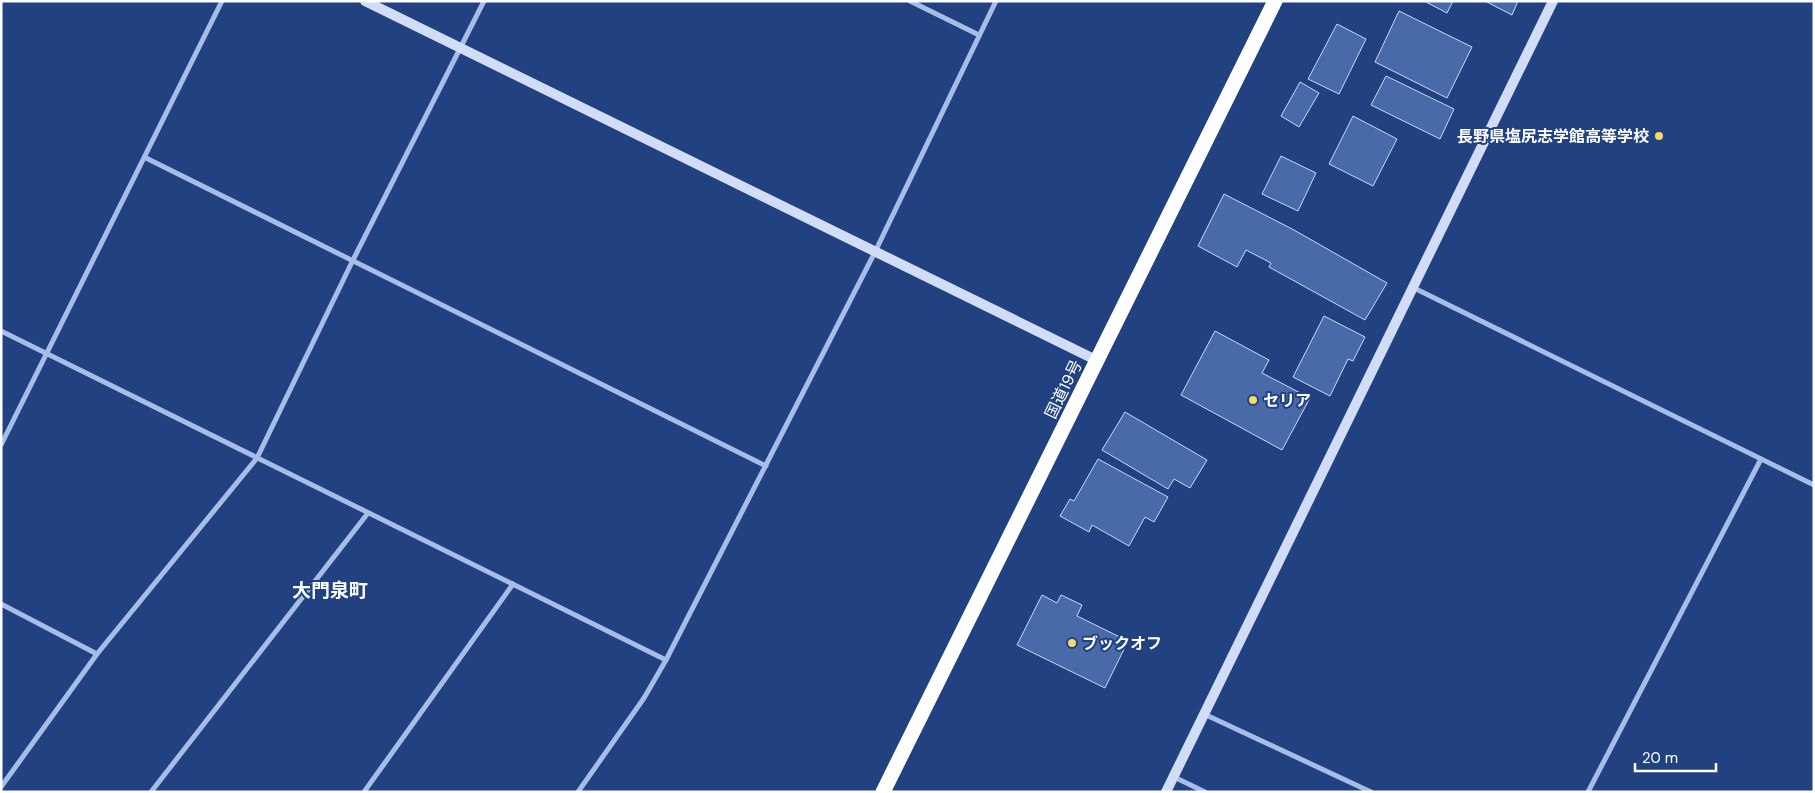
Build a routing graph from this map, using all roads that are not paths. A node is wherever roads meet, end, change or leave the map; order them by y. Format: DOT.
graph roads {
  1 [pos="222,1"];
  2 [pos="365,1"];
  3 [pos="484,1"];
  4 [pos="910,1"];
  5 [pos="996,1"];
  6 [pos="1275,1"];
  7 [pos="1553,1"];
  8 [pos="979,35"];
  9 [pos="460,49"];
  10 [pos="146,158"];
  11 [pos="875,252"];
  12 [pos="352,262"];
  13 [pos="1414,288"];
  14 [pos="1,332"];
  15 [pos="46,353"];
  16 [pos="1096,360"];
  17 [pos="1,445"];
  18 [pos="257,458"];
  19 [pos="1761,459"];
  20 [pos="766,466"];
  21 [pos="1814,486"];
  22 [pos="368,513"];
  23 [pos="513,584"];
  24 [pos="1,604"];
  25 [pos="97,654"];
  26 [pos="666,660"];
  27 [pos="1204,714"];
  28 [pos="1174,777"];
  29 [pos="1,787"];
  30 [pos="151,792"];
  31 [pos="364,792"];
  32 [pos="578,792"];
  33 [pos="883,792"];
  34 [pos="1166,792"];
  35 [pos="1205,792"];
  36 [pos="1371,792"];
  37 [pos="1588,792"];
  1 -- 10 [label="street"];
  2 -- 9 [label="street"];
  3 -- 9 [label="street"];
  4 -- 8 [label="street"];
  5 -- 8 [label="street"];
  6 -- 16 [label="highway, 国道19号"];
  7 -- 13 [label="street"];
  8 -- 11 [label="street"];
  9 -- 11 [label="street"];
  9 -- 12 [label="street"];
  10 -- 12 [label="street"];
  10 -- 15 [label="street"];
  11 -- 16 [label="street"];
  11 -- 20 [label="street"];
  12 -- 18 [label="street"];
  12 -- 20 [label="street"];
  13 -- 19 [label="street"];
  13 -- 27 [label="street"];
  14 -- 15 [label="street"];
  15 -- 17 [label="street"];
  15 -- 18 [label="street"];
  16 -- 33 [label="highway, 国道19号"];
  18 -- 22 [label="street"];
  18 -- 25 [label="street"];
  19 -- 21 [label="street"];
  19 -- 37 [label="street"];
  20 -- 26 [label="street"];
  22 -- 23 [label="street"];
  22 -- 30 [label="street"];
  23 -- 26 [label="street"];
  23 -- 31 [label="street"];
  24 -- 25 [label="street"];
  25 -- 29 [label="street"];
  26 -- 32 [label="street"];
  27 -- 28 [label="street"];
  27 -- 36 [label="street"];
  28 -- 34 [label="street"];
  28 -- 35 [label="street"];
}
